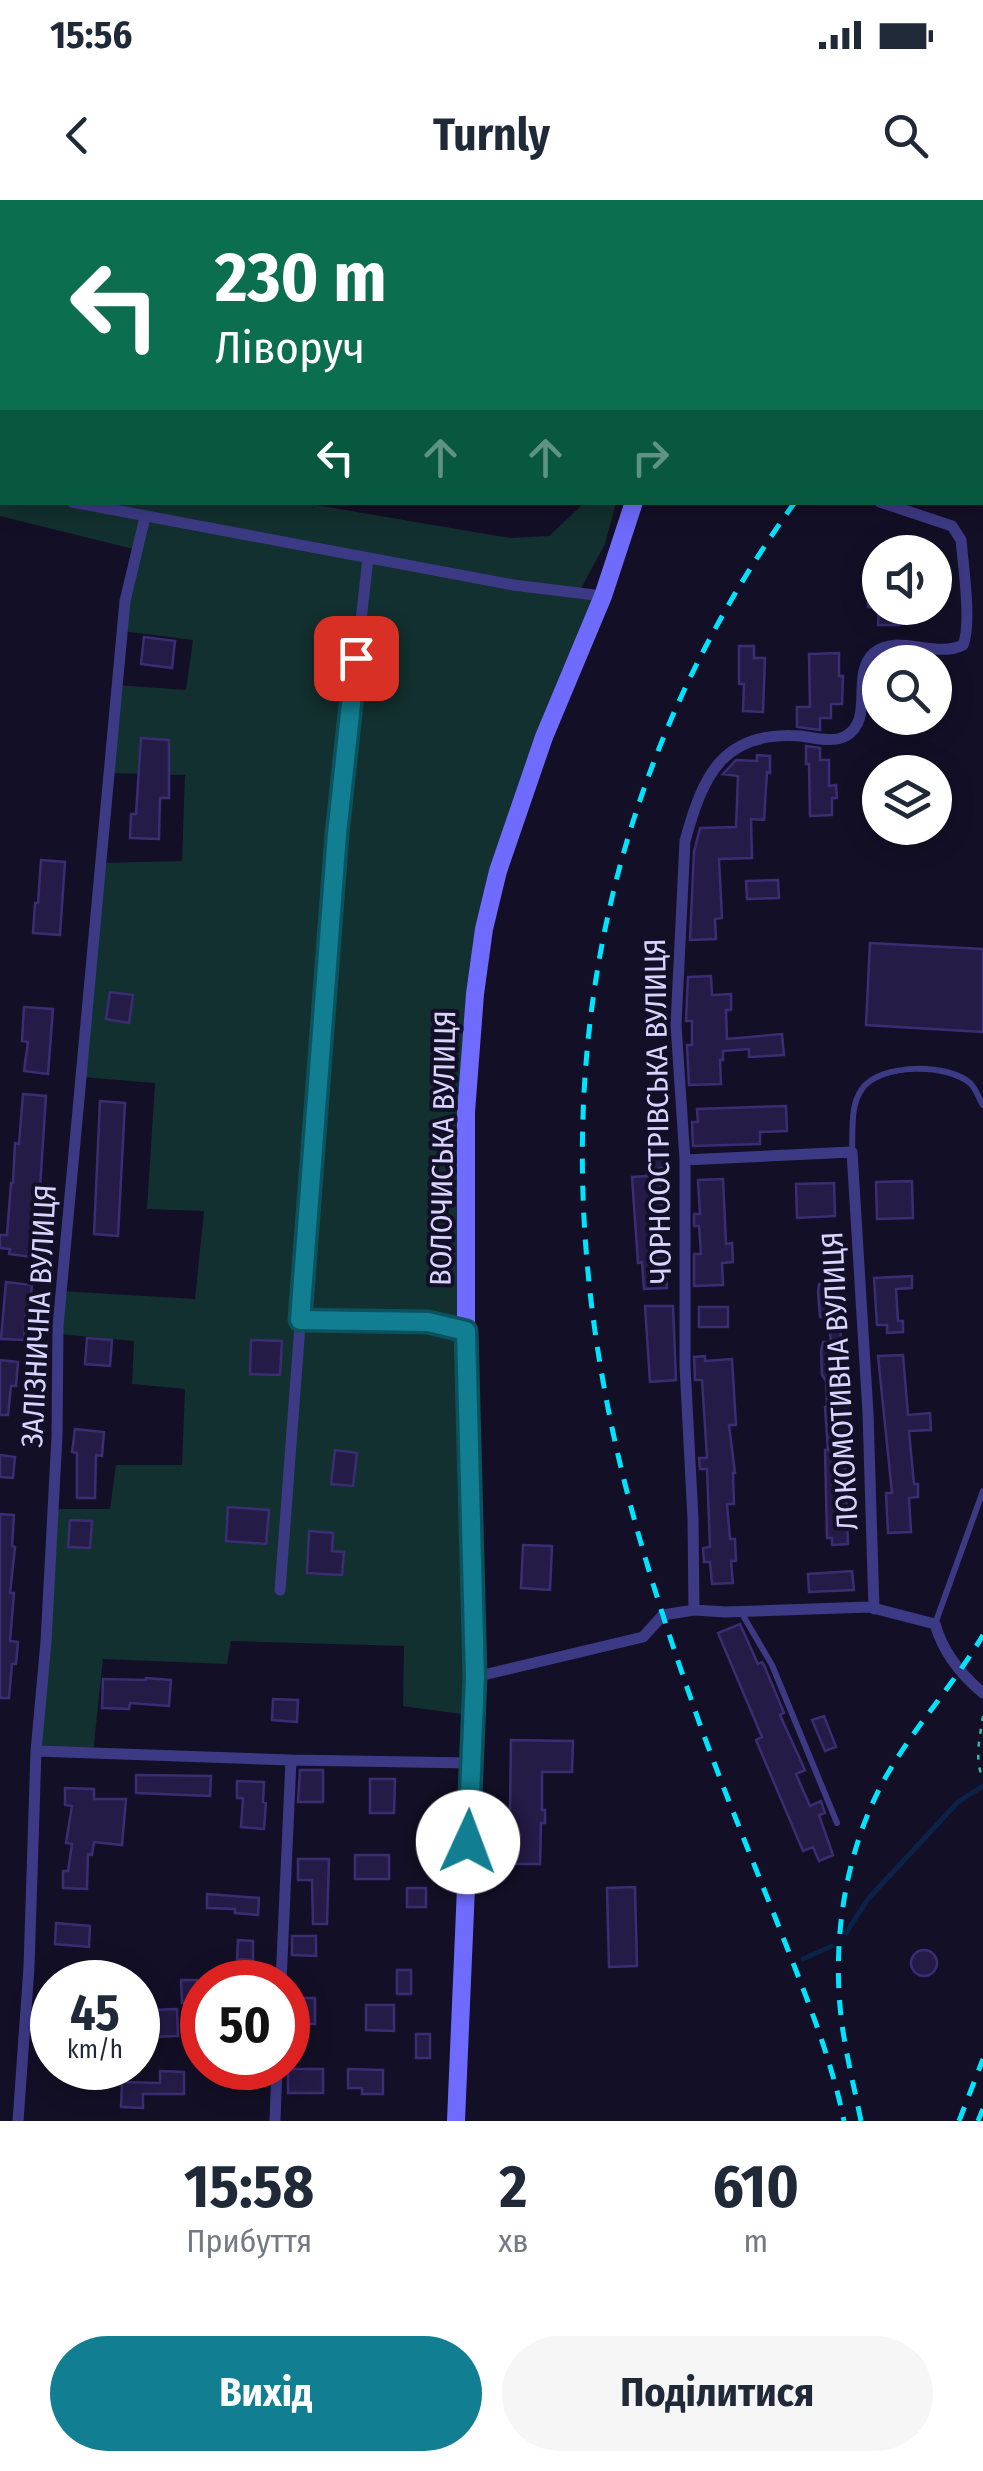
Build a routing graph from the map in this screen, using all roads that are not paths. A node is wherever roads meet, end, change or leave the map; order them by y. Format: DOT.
graph roads {
  1 [pos="87,505"];
  2 [pos="633,505"];
  3 [pos="889,505"];
  4 [pos="145,517"];
  5 [pos="368,558"];
  6 [pos="602,596"];
  7 [pos="983,1105"];
  8 [pos="852,1152"];
  9 [pos="685,1160"];
  10 [pos="300,1320"];
  11 [pos="466,1331"];
  12 [pos="983,1491"];
  13 [pos="280,1590"];
  14 [pos="874,1608"];
  15 [pos="694,1610"];
  16 [pos="740,1611"];
  17 [pos="934,1624"];
  18 [pos="475,1677"];
  19 [pos="983,1693"];
  20 [pos="36,1751"];
  21 [pos="291,1760"];
  22 [pos="471,1763"];
  23 [pos="837,1823"];
  24 [pos="282,1960"];
  25 [pos="277,2090"];
  26 [pos="18,2121"];
  27 [pos="28,2121"];
  28 [pos="275,2121"];
  29 [pos="456,2121"];
  1 -- 4 [label="street"];
  2 -- 6 [label="main road, ВОЛОЧИСЬКА ВУЛИЦЯ"];
  3 -- 9 [label="street, ЧОРНООСТРІВСЬКА ВУЛИЦЯ"];
  4 -- 5 [label="street"];
  4 -- 20 [label="street, ЗАЛІЗНИЧНА ВУЛИЦЯ"];
  5 -- 6 [label="street"];
  5 -- 10 [label="street"];
  6 -- 11 [label="main road, ВОЛОЧИСЬКА ВУЛИЦЯ"];
  7 -- 8 [label="lane"];
  8 -- 9 [label="street"];
  8 -- 14 [label="street, ЛОКОМОТИВНА ВУЛИЦЯ"];
  9 -- 15 [label="street, ЧОРНООСТРІВСЬКА ВУЛИЦЯ"];
  10 -- 11 [label="street"];
  10 -- 13 [label="street"];
  11 -- 18 [label="main road, ВОЛОЧИСЬКА ВУЛИЦЯ"];
  12 -- 17 [label="lane"];
  14 -- 16 [label="street"];
  14 -- 17 [label="street"];
  15 -- 16 [label="street"];
  15 -- 18 [label="street"];
  16 -- 23 [label="lane"];
  17 -- 19 [label="street"];
  18 -- 22 [label="main road, ВОЛОЧИСЬКА ВУЛИЦЯ"];
  20 -- 21 [label="street"];
  20 -- 26 [label="street, ЗАЛІЗНИЧНА ВУЛИЦЯ"];
  21 -- 22 [label="street"];
  21 -- 24 [label="street"];
  22 -- 29 [label="main road, ВОЛОЧИСЬКА ВУЛИЦЯ"];
  25 -- 28 [label="street"];
  26 -- 27 [label="street"];
}
